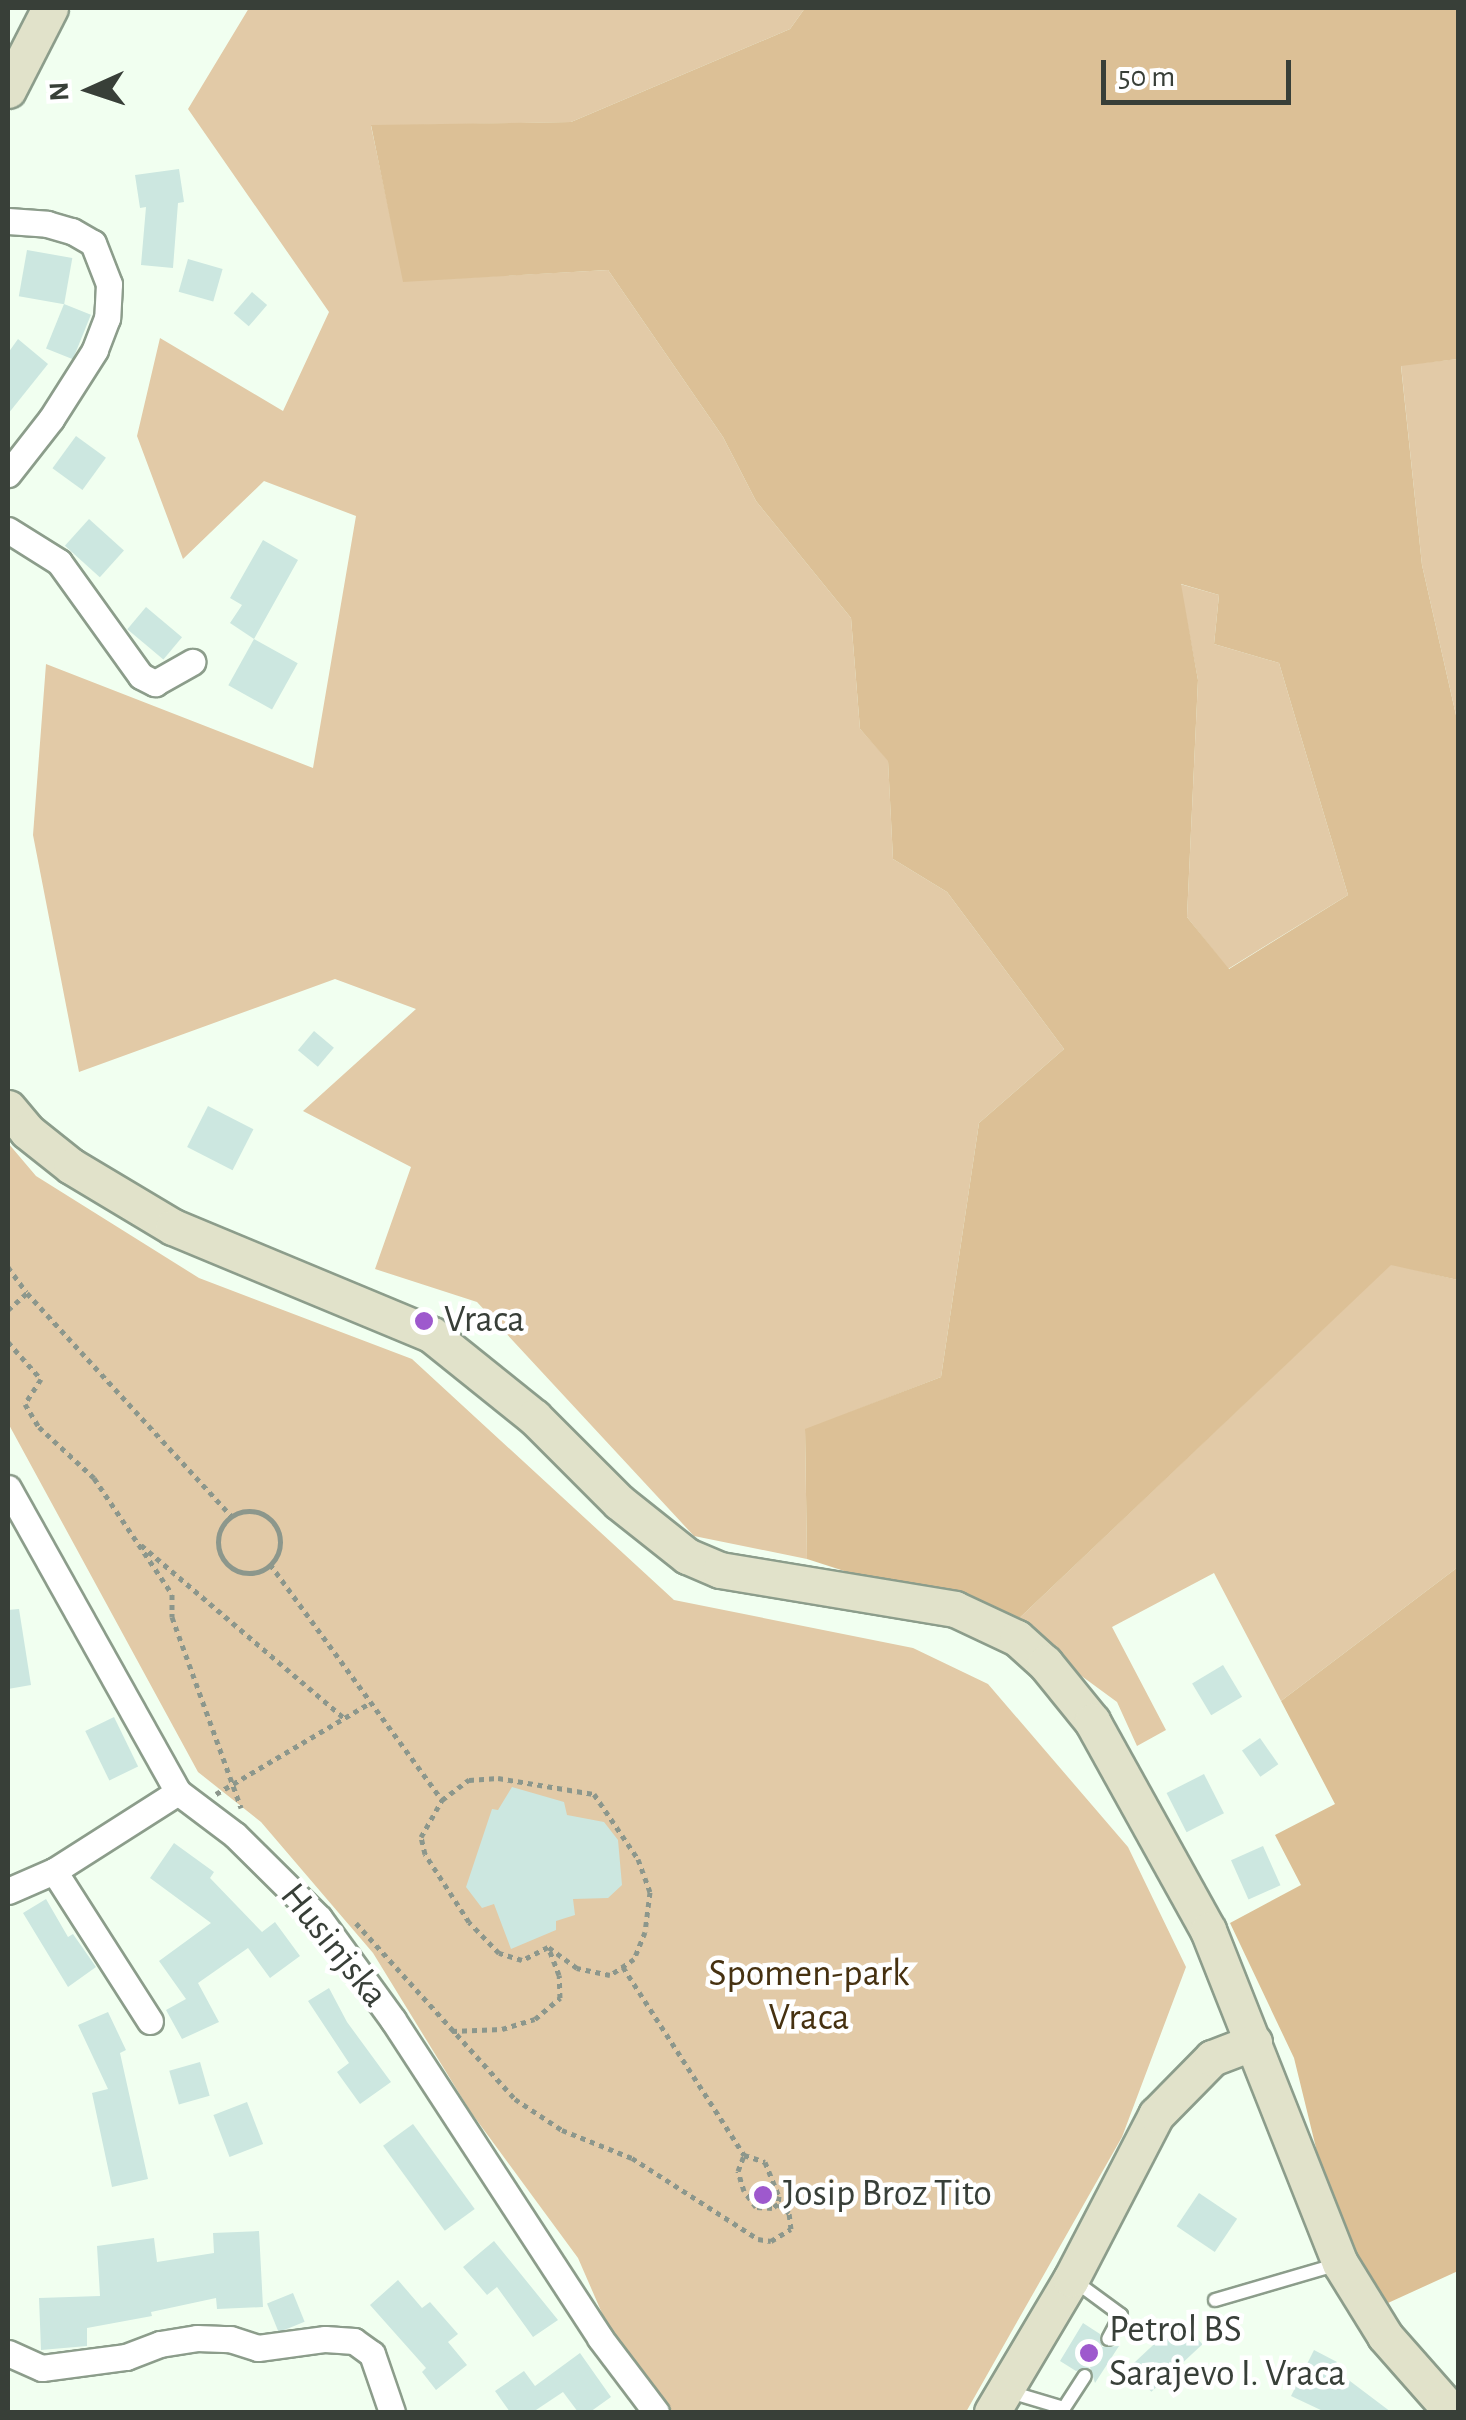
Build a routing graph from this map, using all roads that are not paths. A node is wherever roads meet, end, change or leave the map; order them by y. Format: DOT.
graph roads {
  1 [pos="50,8"];
  2 [pos="8,90"];
  3 [pos="8,221"];
  4 [pos="8,474"];
  5 [pos="8,530"];
  6 [pos="192,662"];
  7 [pos="8,1108"];
  8 [pos="8,1488"];
  9 [pos="178,1792"];
  10 [pos="54,1871"];
  11 [pos="8,1891"];
  12 [pos="150,2021"];
  13 [pos="1254,2042"];
  14 [pos="1340,2263"];
  15 [pos="1072,2279"];
  16 [pos="1215,2300"];
  17 [pos="1108,2338"];
  18 [pos="8,2353"];
  19 [pos="1084,2376"];
  20 [pos="1000,2402"];
  21 [pos="392,2412"];
  22 [pos="656,2412"];
  23 [pos="1452,2412"];
  1 -- 2 [label="main road"];
  3 -- 4 [label="street"];
  5 -- 6 [label="street"];
  7 -- 13 [label="main road"];
  8 -- 9 [label="street, Husinjska"];
  9 -- 10 [label="street"];
  9 -- 22 [label="street, Husinjska"];
  10 -- 11 [label="street"];
  10 -- 12 [label="street"];
  13 -- 14 [label="main road"];
  13 -- 15 [label="main road"];
  14 -- 16 [label="lane"];
  14 -- 23 [label="main road"];
  15 -- 17 [label="lane"];
  15 -- 20 [label="main road"];
  18 -- 21 [label="street"];
  19 -- 20 [label="lane"];
}
